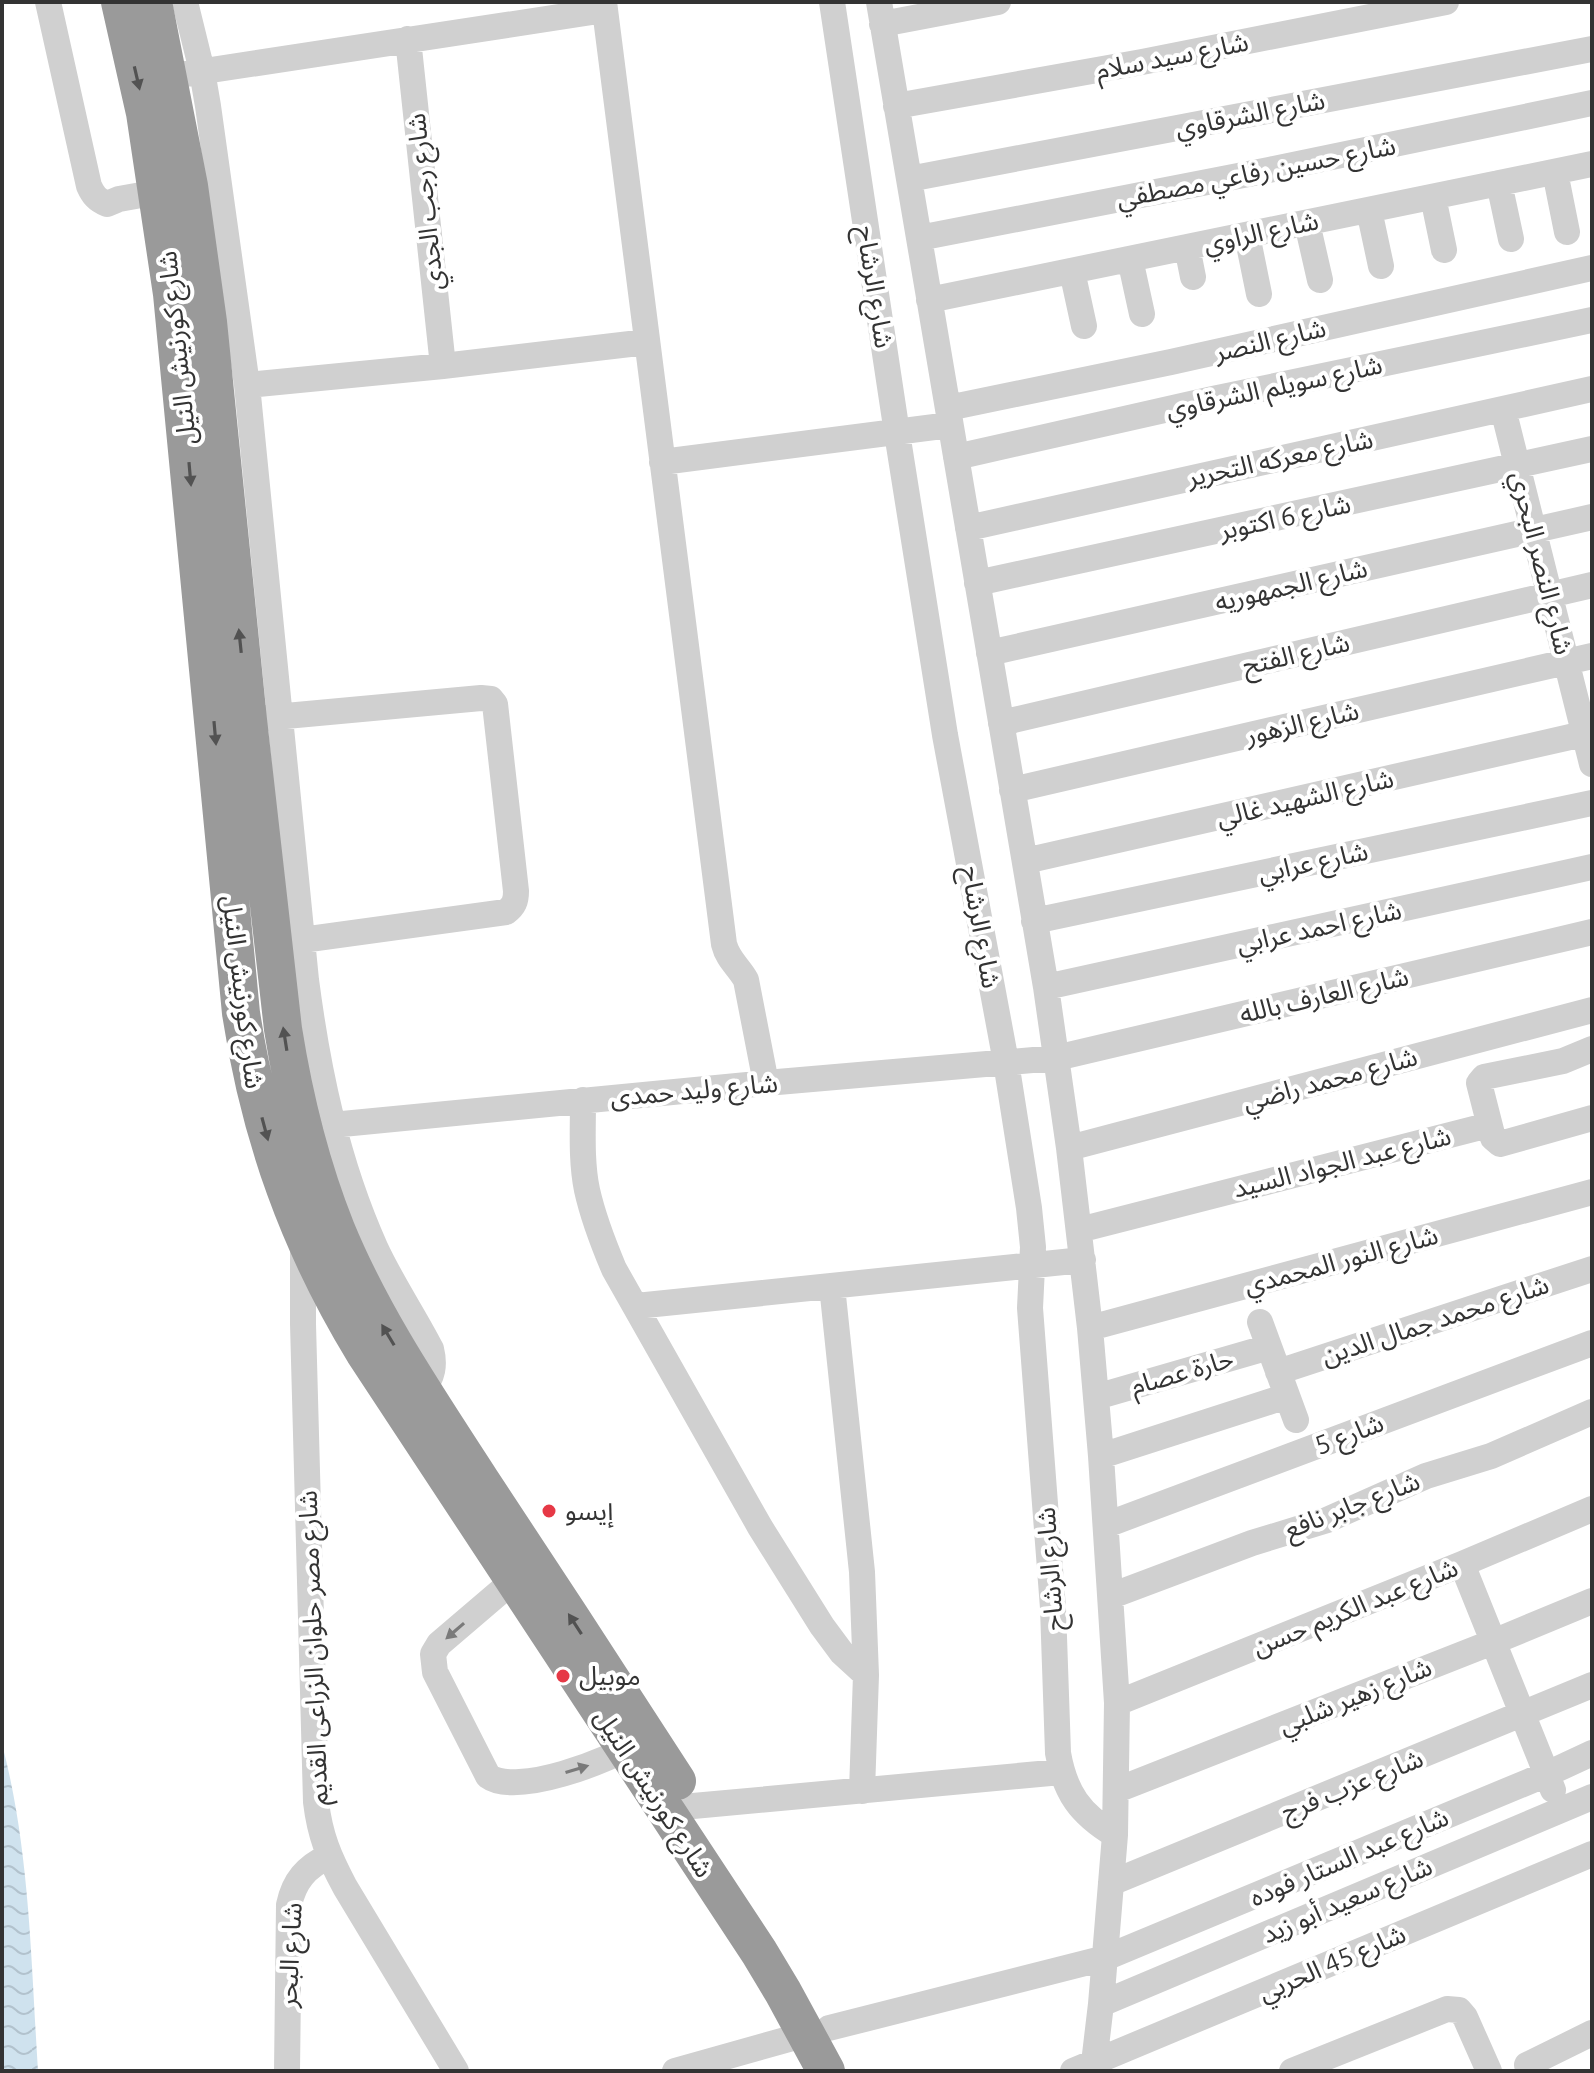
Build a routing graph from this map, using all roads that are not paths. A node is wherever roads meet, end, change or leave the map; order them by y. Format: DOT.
graph roads {
  1 [pos="48,2"];
  2 [pos="120,2"];
  3 [pos="153,2"];
  4 [pos="185,2"];
  5 [pos="832,2"];
  6 [pos="998,2"];
  7 [pos="1446,2"];
  8 [pos="604,6"];
  9 [pos="880,13"];
  10 [pos="408,39"];
  11 [pos="1592,49"];
  12 [pos="186,74"];
  13 [pos="1592,103"];
  14 [pos="896,106"];
  15 [pos="1592,164"];
  16 [pos="1555,172"];
  17 [pos="909,179"];
  18 [pos="1499,183"];
  19 [pos="174,189"];
  20 [pos="1433,197"];
  21 [pos="1369,210"];
  22 [pos="1307,223"];
  23 [pos="1567,232"];
  24 [pos="1247,235"];
  25 [pos="919,238"];
  26 [pos="1511,239"];
  27 [pos="1187,247"];
  28 [pos="1444,250"];
  29 [pos="1130,259"];
  30 [pos="1381,266"];
  31 [pos="1592,268"];
  32 [pos="1072,271"];
  33 [pos="1193,277"];
  34 [pos="1320,280"];
  35 [pos="1259,294"];
  36 [pos="929,300"];
  37 [pos="1142,314"];
  38 [pos="1592,320"];
  39 [pos="1084,326"];
  40 [pos="647,342"];
  41 [pos="443,366"];
  42 [pos="247,385"];
  43 [pos="1592,389"];
  44 [pos="1503,409"];
  45 [pos="949,417"];
  46 [pos="897,433"];
  47 [pos="1592,449"];
  48 [pos="956,457"];
  49 [pos="662,462"];
  50 [pos="1518,466"];
  51 [pos="1592,517"];
  52 [pos="968,528"];
  53 [pos="1534,531"];
  54 [pos="977,583"];
  55 [pos="1592,585"];
  56 [pos="1550,595"];
  57 [pos="989,653"];
  58 [pos="1580,659"];
  59 [pos="264,718"];
  60 [pos="1001,723"];
  61 [pos="1588,733"];
  62 [pos="1592,764"];
  63 [pos="1012,790"];
  64 [pos="1592,803"];
  65 [pos="1025,861"];
  66 [pos="1592,867"];
  67 [pos="1034,921"];
  68 [pos="1592,932"];
  69 [pos="302,940"];
  70 [pos="1046,987"];
  71 [pos="1592,1010"];
  72 [pos="1592,1049"];
  73 [pos="1056,1058"];
  74 [pos="1006,1062"];
  75 [pos="766,1083"];
  76 [pos="583,1100"];
  77 [pos="1592,1118"];
  78 [pos="332,1125"];
  79 [pos="1489,1125"];
  80 [pos="1069,1148"];
  81 [pos="1592,1192"];
  82 [pos="1079,1230"];
  83 [pos="303,1237"];
  84 [pos="1083,1260"];
  85 [pos="1032,1265"];
  86 [pos="1592,1269"];
  87 [pos="832,1286"];
  88 [pos="636,1306"];
  89 [pos="1090,1328"];
  90 [pos="1592,1343"];
  91 [pos="422,1390"];
  92 [pos="1287,1396"];
  93 [pos="1096,1397"];
  94 [pos="1592,1412"];
  95 [pos="1101,1456"];
  96 [pos="1592,1509"];
  97 [pos="1106,1525"];
  98 [pos="1462,1564"];
  99 [pos="514,1580"];
  100 [pos="1111,1596"];
  101 [pos="1592,1601"];
  102 [pos="1493,1642"];
  103 [pos="866,1675"];
  104 [pos="1592,1685"];
  105 [pos="1117,1703"];
  106 [pos="1523,1715"];
  107 [pos="637,1743"];
  108 [pos="1592,1753"];
  109 [pos="1061,1772"];
  110 [pos="1547,1774"];
  111 [pos="1117,1790"];
  112 [pos="862,1791"];
  113 [pos="1592,1797"];
  114 [pos="693,1806"];
  115 [pos="1561,1810"];
  116 [pos="1115,1835"];
  117 [pos="1592,1854"];
  118 [pos="329,1856"];
  119 [pos="1111,1883"];
  120 [pos="1105,1958"];
  121 [pos="1101,2004"];
  122 [pos="818,2031"];
  123 [pos="1592,2033"];
  124 [pos="1083,2067"];
  125 [pos="1523,2069"];
  126 [pos="287,2071"];
  127 [pos="456,2071"];
  128 [pos="675,2071"];
  129 [pos="826,2071"];
  130 [pos="852,2071"];
  131 [pos="1292,2071"];
  132 [pos="1489,2071"];
  1 -- 19 [label="street"];
  2 -- 19 [label="highway, شارع كورنيش النيل, one-way"];
  3 -- 12 [label="highway, شارع كورنيش النيل"];
  4 -- 12 [label="street"];
  5 -- 46 [label="street, شارع الرشاح"];
  6 -- 9 [label="street"];
  7 -- 14 [label="street, شارع سيد سلام"];
  8 -- 10 [label="street"];
  8 -- 40 [label="street"];
  9 -- 14 [label="street, شارع الرشاح"];
  10 -- 12 [label="street"];
  10 -- 41 [label="street, شارع رجب الجدي"];
  11 -- 17 [label="street, شارع الشرقاوي"];
  12 -- 19 [label="highway, شارع كورنيش النيل"];
  12 -- 42 [label="street"];
  13 -- 25 [label="street, شارع حسين رفاعي مصطفي"];
  14 -- 17 [label="street, شارع الرشاح"];
  15 -- 16 [label="street, شارع الراوي"];
  16 -- 18 [label="street, شارع الراوي"];
  16 -- 23 [label="street"];
  17 -- 25 [label="street, شارع الرشاح"];
  18 -- 20 [label="street, شارع الراوي"];
  18 -- 26 [label="street"];
  59 -- 19 [label="highway, شارع كورنيش النيل, one-way"];
  19 -- 83 [label="highway, شارع كورنيش النيل, one-way"];
  20 -- 21 [label="street, شارع الراوي"];
  20 -- 28 [label="street"];
  21 -- 22 [label="street, شارع الراوي"];
  21 -- 30 [label="street"];
  22 -- 24 [label="street, شارع الراوي"];
  22 -- 34 [label="street"];
  24 -- 27 [label="street, شارع الراوي"];
  24 -- 35 [label="street"];
  25 -- 36 [label="street, شارع الرشاح"];
  27 -- 29 [label="street, شارع الراوي"];
  27 -- 33 [label="street"];
  29 -- 32 [label="street, شارع الراوي"];
  29 -- 37 [label="street"];
  31 -- 45 [label="street, شارع النصر"];
  32 -- 36 [label="street, شارع الراوي"];
  32 -- 39 [label="street"];
  36 -- 45 [label="street, شارع الرشاح"];
  38 -- 48 [label="street, شارع سويلم الشرقاوي"];
  40 -- 41 [label="street"];
  40 -- 49 [label="street"];
  41 -- 42 [label="street"];
  42 -- 59 [label="street"];
  43 -- 44 [label="street, شارع معركه التحرير"];
  44 -- 50 [label="street, شارع النصر البحري"];
  44 -- 52 [label="street, شارع معركه التحرير"];
  45 -- 46 [label="street, شارع النصر"];
  45 -- 48 [label="street, شارع الرشاح"];
  46 -- 49 [label="street, شارع النصر"];
  46 -- 74 [label="street, شارع الرشاح"];
  47 -- 50 [label="street, شارع 6 اكتوبر"];
  48 -- 52 [label="street, شارع الرشاح"];
  49 -- 75 [label="street"];
  50 -- 53 [label="street, شارع النصر البحري"];
  50 -- 54 [label="street, شارع 6 اكتوبر"];
  51 -- 53 [label="street, شارع الجمهوريه"];
  52 -- 54 [label="street, شارع الرشاح"];
  53 -- 56 [label="street, شارع النصر البحري"];
  53 -- 57 [label="street, شارع الجمهوريه"];
  54 -- 57 [label="street, شارع الرشاح"];
  55 -- 56 [label="street, شارع الفتح"];
  56 -- 58 [label="street, شارع النصر البحري"];
  56 -- 60 [label="street, شارع الفتح"];
  57 -- 60 [label="street, شارع الرشاح"];
  58 -- 61 [label="street, شارع النصر البحري"];
  58 -- 63 [label="street, شارع الزهور"];
  59 -- 69 [label="street"];
  59 -- 69 [label="street"];
  91 -- 59 [label="highway, شارع كورنيش النيل, one-way"];
  60 -- 63 [label="street, شارع الرشاح"];
  61 -- 62 [label="street, شارع النصر البحري"];
  61 -- 65 [label="street, شارع الشهيد غالي"];
  63 -- 65 [label="street, شارع الرشاح"];
  64 -- 67 [label="street, شارع عرابي"];
  65 -- 67 [label="street, شارع الرشاح"];
  66 -- 70 [label="street, شارع احمد عرابي"];
  67 -- 70 [label="street, شارع الرشاح"];
  68 -- 73 [label="street, شارع العارف بالله"];
  69 -- 78 [label="street"];
  70 -- 73 [label="street, شارع الرشاح"];
  71 -- 80 [label="street, شارع محمد راضي"];
  72 -- 79 [label="street"];
  73 -- 74 [label="street, شارع وليد حمدى"];
  73 -- 80 [label="street, شارع الرشاح"];
  74 -- 75 [label="street, شارع وليد حمدى"];
  74 -- 85 [label="street, شارع الرشاح"];
  75 -- 76 [label="street, شارع وليد حمدى"];
  76 -- 78 [label="street, شارع وليد حمدى"];
  76 -- 88 [label="street"];
  77 -- 79 [label="street"];
  78 -- 91 [label="street"];
  79 -- 82 [label="street, شارع عبد الجواد السيد"];
  80 -- 82 [label="street, شارع الرشاح"];
  81 -- 89 [label="street, شارع النور المحمدي"];
  82 -- 84 [label="street, شارع الرشاح"];
  83 -- 99 [label="highway, شارع كورنيش النيل"];
  83 -- 118 [label="street, شارع مصر حلوان الزراعى القديم"];
  84 -- 85 [label="street"];
  84 -- 89 [label="street, شارع الرشاح"];
  85 -- 87 [label="street"];
  85 -- 109 [label="street, شارع الرشاح"];
  86 -- 92 [label="street, شارع محمد جمال الدين"];
  87 -- 88 [label="street"];
  87 -- 103 [label="street"];
  88 -- 103 [label="street"];
  89 -- 93 [label="street, شارع الرشاح"];
  90 -- 97 [label="street, شارع 5"];
  107 -- 91 [label="highway, شارع كورنيش النيل, one-way"];
  92 -- 93 [label="street, حارة عصام"];
  92 -- 95 [label="street, شارع محمد جمال الدين"];
  93 -- 95 [label="street, شارع الرشاح"];
  94 -- 100 [label="street, شارع جابر نافع"];
  95 -- 97 [label="street, شارع الرشاح"];
  96 -- 98 [label="street, شارع عبد الكريم حسن"];
  97 -- 100 [label="street, شارع الرشاح"];
  98 -- 102 [label="street"];
  98 -- 105 [label="street, شارع عبد الكريم حسن"];
  99 -- 107 [label="highway, شارع كورنيش النيل"];
  99 -- 107 [label="street, one-way"];
  100 -- 105 [label="street, شارع الرشاح"];
  101 -- 102 [label="street, شارع زهير شلبي"];
  102 -- 106 [label="street"];
  102 -- 111 [label="street, شارع زهير شلبي"];
  103 -- 112 [label="street"];
  104 -- 106 [label="street, شارع عزب فرج"];
  105 -- 111 [label="street, شارع الرشاح"];
  106 -- 110 [label="street"];
  106 -- 119 [label="street, شارع عزب فرج"];
  107 -- 114 [label="highway, شارع كورنيش النيل"];
  107 -- 122 [label="highway, شارع كورنيش النيل"];
  108 -- 110 [label="street, شارع عبد الستار فوده"];
  109 -- 112 [label="street"];
  109 -- 116 [label="street, شارع الرشاح"];
  110 -- 115 [label="street"];
  110 -- 120 [label="street, شارع عبد الستار فوده"];
  111 -- 116 [label="street, شارع الرشاح"];
  112 -- 114 [label="street"];
  113 -- 115 [label="street, شارع سعيد أبو زيد"];
  114 -- 122 [label="highway, شارع كورنيش النيل"];
  115 -- 121 [label="street, شارع سعيد أبو زيد"];
  116 -- 119 [label="street, شارع الرشاح"];
  117 -- 124 [label="street, شارع 45 الحربي"];
  118 -- 126 [label="street, شارع البحر"];
  118 -- 127 [label="street, شارع مصر حلوان الزراعى القديم"];
  119 -- 120 [label="street, شارع الرشاح"];
  120 -- 121 [label="street, شارع الرشاح"];
  120 -- 122 [label="street, شارع عبد الستار فوده"];
  121 -- 124 [label="street, شارع الرشاح"];
  122 -- 128 [label="street, شارع عبد الستار فوده"];
  122 -- 129 [label="highway, شارع كورنيش النيل"];
  122 -- 130 [label="highway, شارع كورنيش النيل"];
  123 -- 125 [label="street"];
  131 -- 132 [label="street"];
}
